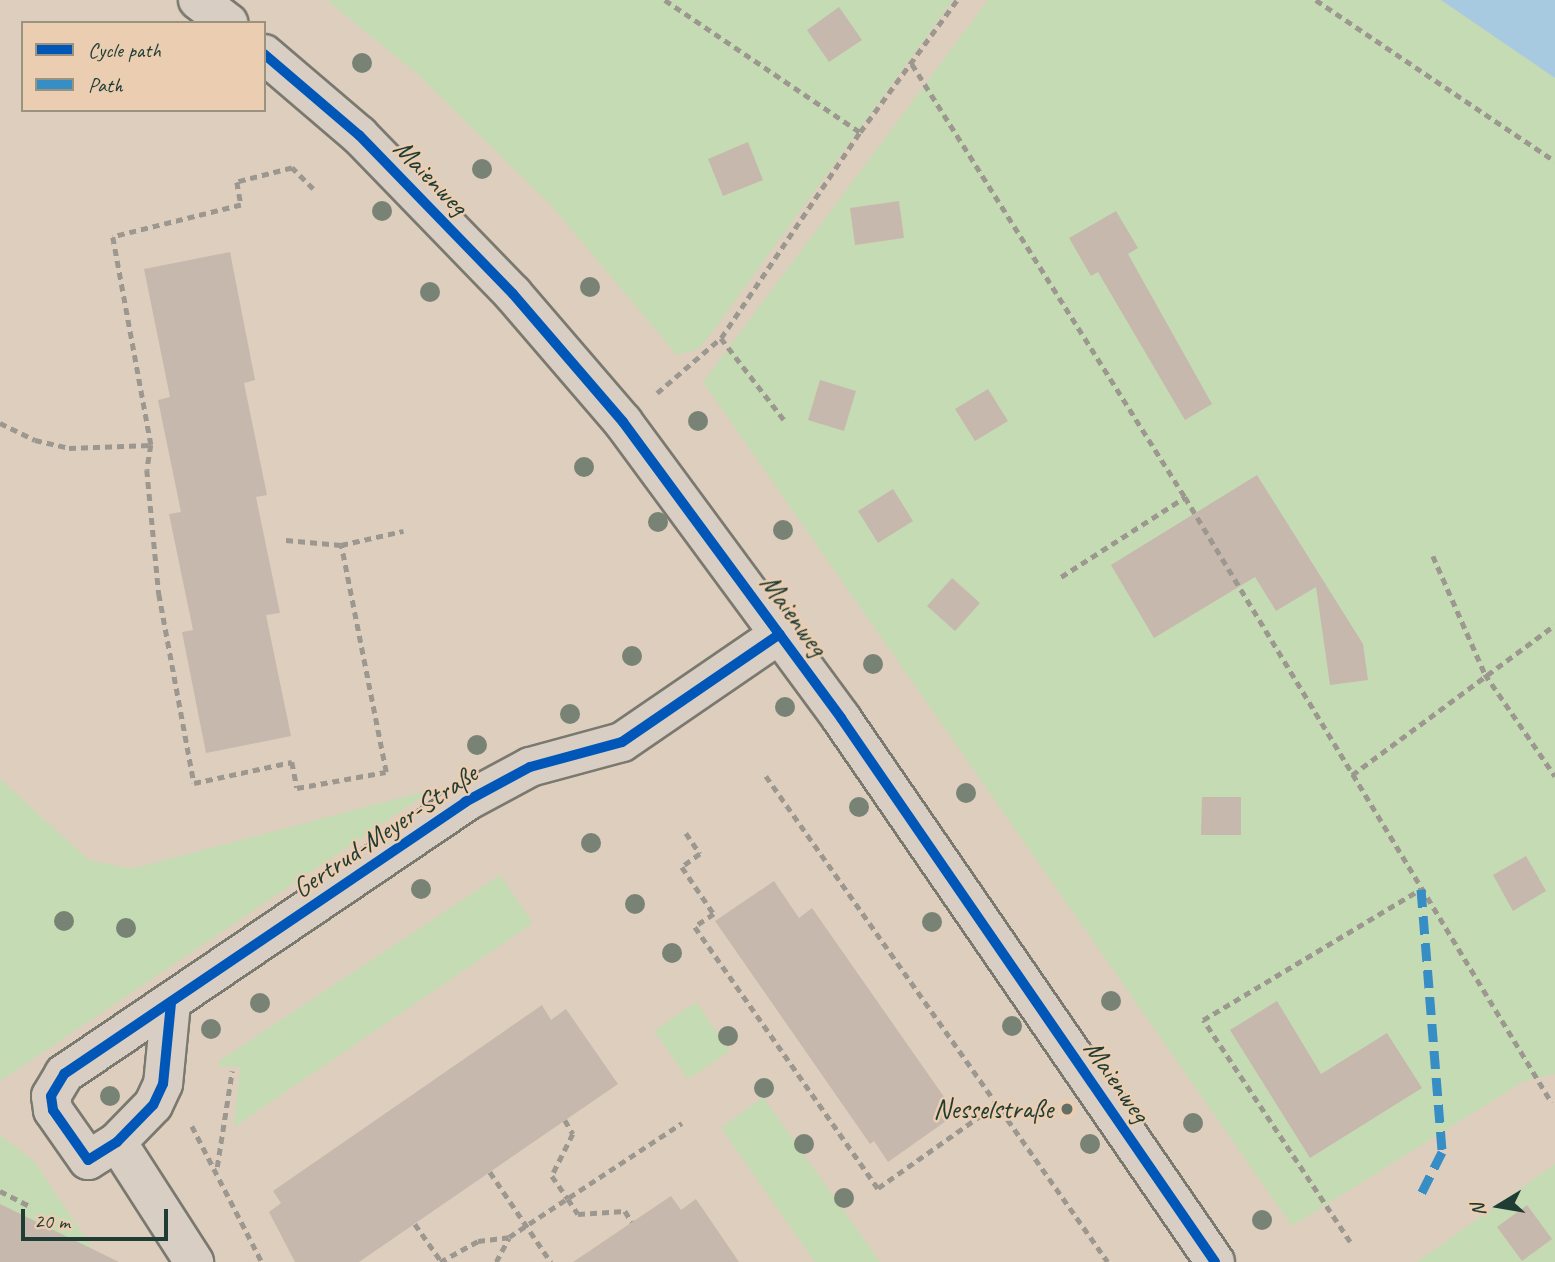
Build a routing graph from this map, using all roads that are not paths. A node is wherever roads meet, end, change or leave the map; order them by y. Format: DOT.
graph roads {
  1 [pos="198,0"];
  2 [pos="225,21"];
  3 [pos="266,56"];
  4 [pos="779,634"];
  5 [pos="171,1003"];
  6 [pos="117,1142"];
  7 [pos="194,1262"];
  8 [pos="1215,1262"];
  1 -- 2 [label="street"];
  3 -- 4 [label="street, Maienweg"];
  4 -- 5 [label="street, Gertrud-Meyer-Straße"];
  4 -- 8 [label="street, Maienweg"];
  5 -- 6 [label="street, Gertrud-Meyer-Straße"];
  5 -- 6 [label="street, Gertrud-Meyer-Straße"];
  6 -- 7 [label="street"];
}
